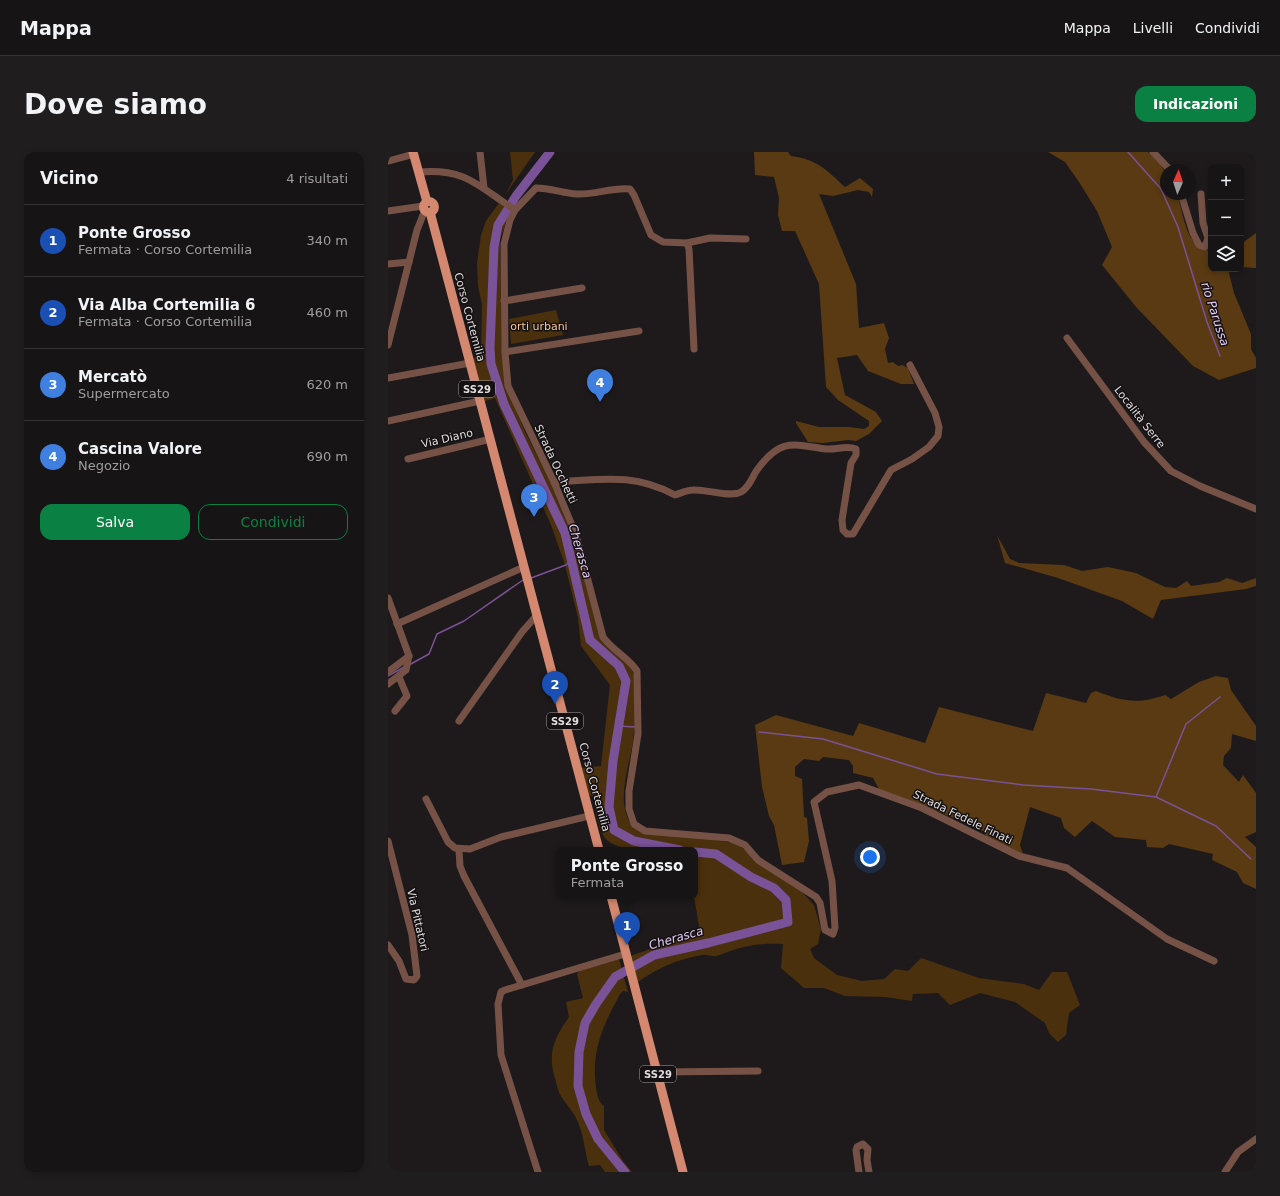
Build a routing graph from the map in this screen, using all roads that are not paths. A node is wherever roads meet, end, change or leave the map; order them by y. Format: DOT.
graph roads {
  1 [pos="480,152"];
  2 [pos="1153,152"];
  3 [pos="414,153"];
  4 [pos="388,161"];
  5 [pos="1164,164"];
  6 [pos="419,172"];
  7 [pos="484,188"];
  8 [pos="1201,194"];
  9 [pos="1183,200"];
  10 [pos="426,207"];
  11 [pos="515,210"];
  12 [pos="388,211"];
  13 [pos="746,239"];
  14 [pos="687,243"];
  15 [pos="410,262"];
  16 [pos="388,264"];
  17 [pos="582,288"];
  18 [pos="504,301"];
  19 [pos="390,328"];
  20 [pos="640,331"];
  21 [pos="1067,338"];
  22 [pos="388,345"];
  23 [pos="694,348"];
  24 [pos="505,352"];
  25 [pos="470,363"];
  26 [pos="910,365"];
  27 [pos="388,378"];
  28 [pos="480,401"];
  29 [pos="388,421"];
  30 [pos="491,439"];
  31 [pos="408,459"];
  32 [pos="554,482"];
  33 [pos="1256,509"];
  34 [pos="527,579"];
  35 [pos="388,598"];
  36 [pos="537,616"];
  37 [pos="397,624"];
  38 [pos="408,662"];
  39 [pos="388,672"];
  40 [pos="399,677"];
  41 [pos="388,684"];
  42 [pos="394,711"];
  43 [pos="459,721"];
  44 [pos="426,799"];
  45 [pos="590,816"];
  46 [pos="388,841"];
  47 [pos="598,847"];
  48 [pos="459,850"];
  49 [pos="612,899"];
  50 [pos="833,934"];
  51 [pos="388,945"];
  52 [pos="625,956"];
  53 [pos="1214,961"];
  54 [pos="522,985"];
  55 [pos="758,1071"];
  56 [pos="658,1072"];
  57 [pos="1256,1139"];
  58 [pos="538,1172"];
  59 [pos="683,1172"];
  60 [pos="859,1172"];
  61 [pos="869,1172"];
  62 [pos="1225,1172"];
  1 -- 7 [label="street"];
  2 -- 5 [label="street"];
  3 -- 4 [label="street, Corso Cortemilia"];
  3 -- 6 [label="main road, Corso Cortemilia / SS29"];
  6 -- 7 [label="street"];
  6 -- 10 [label="main road, Corso Cortemilia / SS29"];
  7 -- 11 [label="street"];
  8 -- 9 [label="street"];
  10 -- 12 [label="street"];
  10 -- 15 [label="street"];
  10 -- 25 [label="main road, Corso Cortemilia / SS29"];
  11 -- 14 [label="street, Strada Occhetti"];
  11 -- 18 [label="street, Strada Occhetti"];
  13 -- 14 [label="street, Strada Occhetti"];
  14 -- 23 [label="street"];
  15 -- 16 [label="street"];
  15 -- 19 [label="street"];
  17 -- 18 [label="street"];
  18 -- 24 [label="street, Strada Occhetti"];
  19 -- 22 [label="street"];
  20 -- 24 [label="street"];
  21 -- 33 [label="street, Località Serre"];
  24 -- 32 [label="street, Strada Occhetti"];
  25 -- 27 [label="street"];
  25 -- 28 [label="main road, Corso Cortemilia / SS29"];
  26 -- 32 [label="street"];
  28 -- 29 [label="street"];
  28 -- 30 [label="main road, Corso Cortemilia / SS29"];
  30 -- 31 [label="street, Via Diano"];
  30 -- 34 [label="main road, Corso Cortemilia / SS29"];
  32 -- 50 [label="street, Strada Occhetti"];
  34 -- 36 [label="main road, Corso Cortemilia / SS29"];
  34 -- 37 [label="street"];
  35 -- 37 [label="street"];
  36 -- 43 [label="street"];
  36 -- 45 [label="main road, Corso Cortemilia / SS29"];
  37 -- 38 [label="street"];
  38 -- 39 [label="street"];
  38 -- 40 [label="street"];
  40 -- 41 [label="street"];
  40 -- 42 [label="street"];
  44 -- 48 [label="street"];
  45 -- 47 [label="main road, Corso Cortemilia / SS29"];
  45 -- 48 [label="street"];
  46 -- 51 [label="street, Via Pittatori"];
  48 -- 54 [label="street"];
  49 -- 52 [label="main road, SS29"];
  50 -- 53 [label="street, Strada Fedele Finati"];
  52 -- 54 [label="street"];
  52 -- 56 [label="main road, SS29"];
  54 -- 58 [label="street"];
  55 -- 56 [label="street"];
  56 -- 59 [label="main road, SS29"];
  57 -- 62 [label="street"];
  60 -- 61 [label="street"];
}
